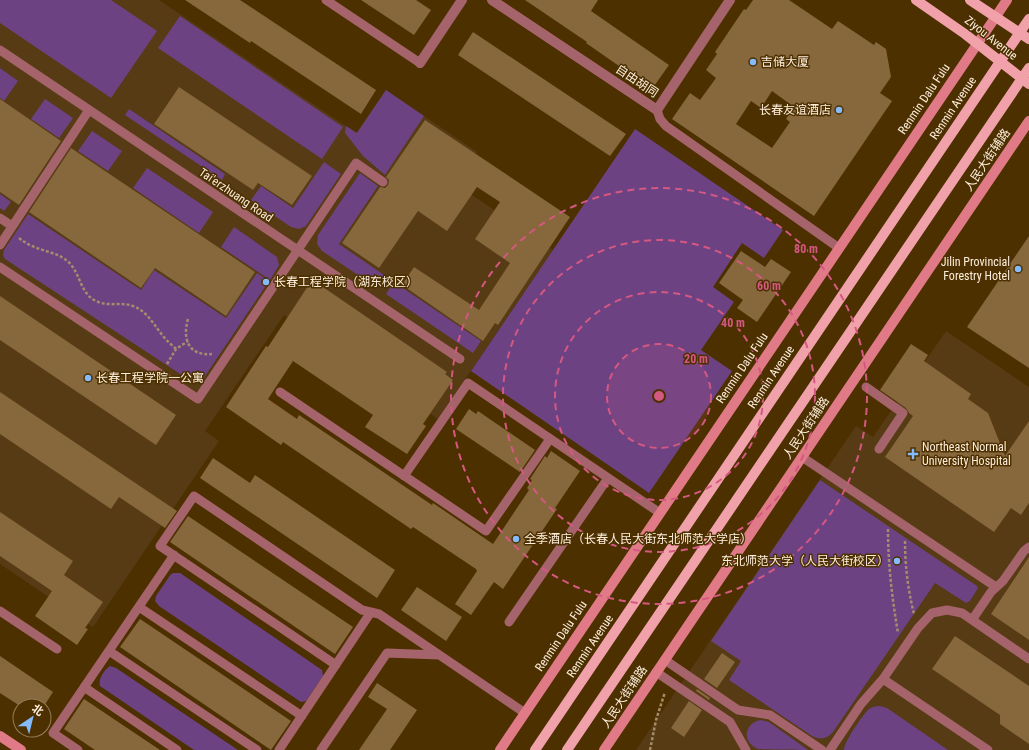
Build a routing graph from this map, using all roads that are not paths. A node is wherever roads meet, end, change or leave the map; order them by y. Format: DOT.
graph roads {
  1 [pos="326,0"];
  2 [pos="462,0"];
  3 [pos="492,0"];
  4 [pos="730,0"];
  5 [pos="916,0"];
  6 [pos="970,0"];
  7 [pos="1007,0"];
  8 [pos="995,17"];
  9 [pos="1029,19"];
  10 [pos="1019,33"];
  11 [pos="1029,39"];
  12 [pos="978,43"];
  13 [pos="0,50"];
  14 [pos="1000,61"];
  15 [pos="420,63"];
  16 [pos="1029,68"];
  17 [pos="1025,82"];
  18 [pos="90,110"];
  19 [pos="657,110"];
  20 [pos="1029,121"];
  21 [pos="384,182"];
  22 [pos="0,218"];
  23 [pos="11,228"];
  24 [pos="0,245"];
  25 [pos="839,248"];
  26 [pos="297,251"];
  27 [pos="0,267"];
  28 [pos="460,359"];
  29 [pos="866,387"];
  30 [pos="280,392"];
  31 [pos="550,438"];
  32 [pos="879,449"];
  33 [pos="802,457"];
  34 [pos="404,476"];
  35 [pos="608,478"];
  36 [pos="660,513"];
  37 [pos="1029,547"];
  38 [pos="174,555"];
  39 [pos="996,587"];
  40 [pos="139,607"];
  41 [pos="0,611"];
  42 [pos="371,612"];
  43 [pos="972,620"];
  44 [pos="509,622"];
  45 [pos="58,649"];
  46 [pos="109,651"];
  47 [pos="440,655"];
  48 [pos="1029,659"];
  49 [pos="665,660"];
  50 [pos="336,665"];
  51 [pos="656,672"];
  52 [pos="883,679"];
  53 [pos="84,687"];
  54 [pos="525,713"];
  55 [pos="302,716"];
  56 [pos="0,736"];
  57 [pos="977,747"];
  58 [pos="21,750"];
  59 [pos="78,750"];
  60 [pos="177,750"];
  61 [pos="257,750"];
  62 [pos="279,750"];
  63 [pos="321,750"];
  64 [pos="500,750"];
  65 [pos="535,750"];
  66 [pos="567,750"];
  67 [pos="604,750"];
  68 [pos="746,750"];
  69 [pos="822,750"];
  70 [pos="830,750"];
  71 [pos="988,750"];
  1 -- 15 [label="lane"];
  2 -- 15 [label="street"];
  3 -- 19 [label="street, 自由胡同"];
  4 -- 19 [label="street, 自由胡同"];
  5 -- 12 [label="main road, Ziyou Avenue"];
  6 -- 8 [label="main road, Ziyou Avenue"];
  7 -- 8 [label="main road, Renmin Dalu Fulu"];
  8 -- 10 [label="main road, Ziyou Avenue"];
  8 -- 12 [label="main road, Renmin Dalu Fulu"];
  9 -- 10 [label="main road, Renmin Avenue"];
  10 -- 11 [label="main road, Ziyou Avenue"];
  10 -- 14 [label="main road, Renmin Avenue"];
  12 -- 14 [label="main road, Ziyou Avenue"];
  12 -- 25 [label="main road, Renmin Dalu Fulu"];
  13 -- 18 [label="lane, Tai'erzhuang Road"];
  14 -- 17 [label="main road, Ziyou Avenue"];
  14 -- 65 [label="main road, Renmin Avenue"];
  16 -- 17 [label="main road"];
  17 -- 66 [label="main road"];
  18 -- 23 [label="lane"];
  18 -- 26 [label="lane, Tai'erzhuang Road"];
  19 -- 25 [label="lane"];
  20 -- 33 [label="main road, 人民大街辅路"];
  21 -- 26 [label="lane"];
  22 -- 23 [label="lane"];
  23 -- 24 [label="lane"];
  25 -- 36 [label="main road, Renmin Dalu Fulu"];
  26 -- 27 [label="lane"];
  26 -- 28 [label="lane, Tai'erzhuang Road"];
  29 -- 32 [label="lane"];
  30 -- 34 [label="lane"];
  31 -- 34 [label="lane"];
  31 -- 34 [label="lane"];
  31 -- 35 [label="lane"];
  33 -- 39 [label="lane"];
  33 -- 49 [label="main road, 人民大街辅路"];
  35 -- 36 [label="lane"];
  35 -- 44 [label="lane"];
  36 -- 54 [label="main road, Renmin Dalu Fulu"];
  37 -- 39 [label="lane"];
  38 -- 40 [label="lane"];
  38 -- 42 [label="lane"];
  38 -- 50 [label="lane"];
  39 -- 43 [label="lane"];
  40 -- 46 [label="lane"];
  40 -- 55 [label="lane"];
  41 -- 45 [label="lane"];
  42 -- 47 [label="lane"];
  42 -- 50 [label="lane"];
  43 -- 48 [label="lane"];
  43 -- 52 [label="lane"];
  46 -- 53 [label="lane"];
  46 -- 61 [label="lane"];
  47 -- 54 [label="lane"];
  47 -- 63 [label="lane"];
  49 -- 51 [label="main road, 人民大街辅路"];
  49 -- 69 [label="lane"];
  50 -- 55 [label="lane"];
  51 -- 67 [label="main road, 人民大街辅路"];
  51 -- 68 [label="lane"];
  52 -- 57 [label="lane"];
  52 -- 70 [label="lane"];
  53 -- 59 [label="lane"];
  53 -- 60 [label="lane"];
  54 -- 64 [label="main road, Renmin Dalu Fulu"];
  55 -- 62 [label="lane"];
  56 -- 58 [label="main road"];
  57 -- 71 [label="lane"];
}
